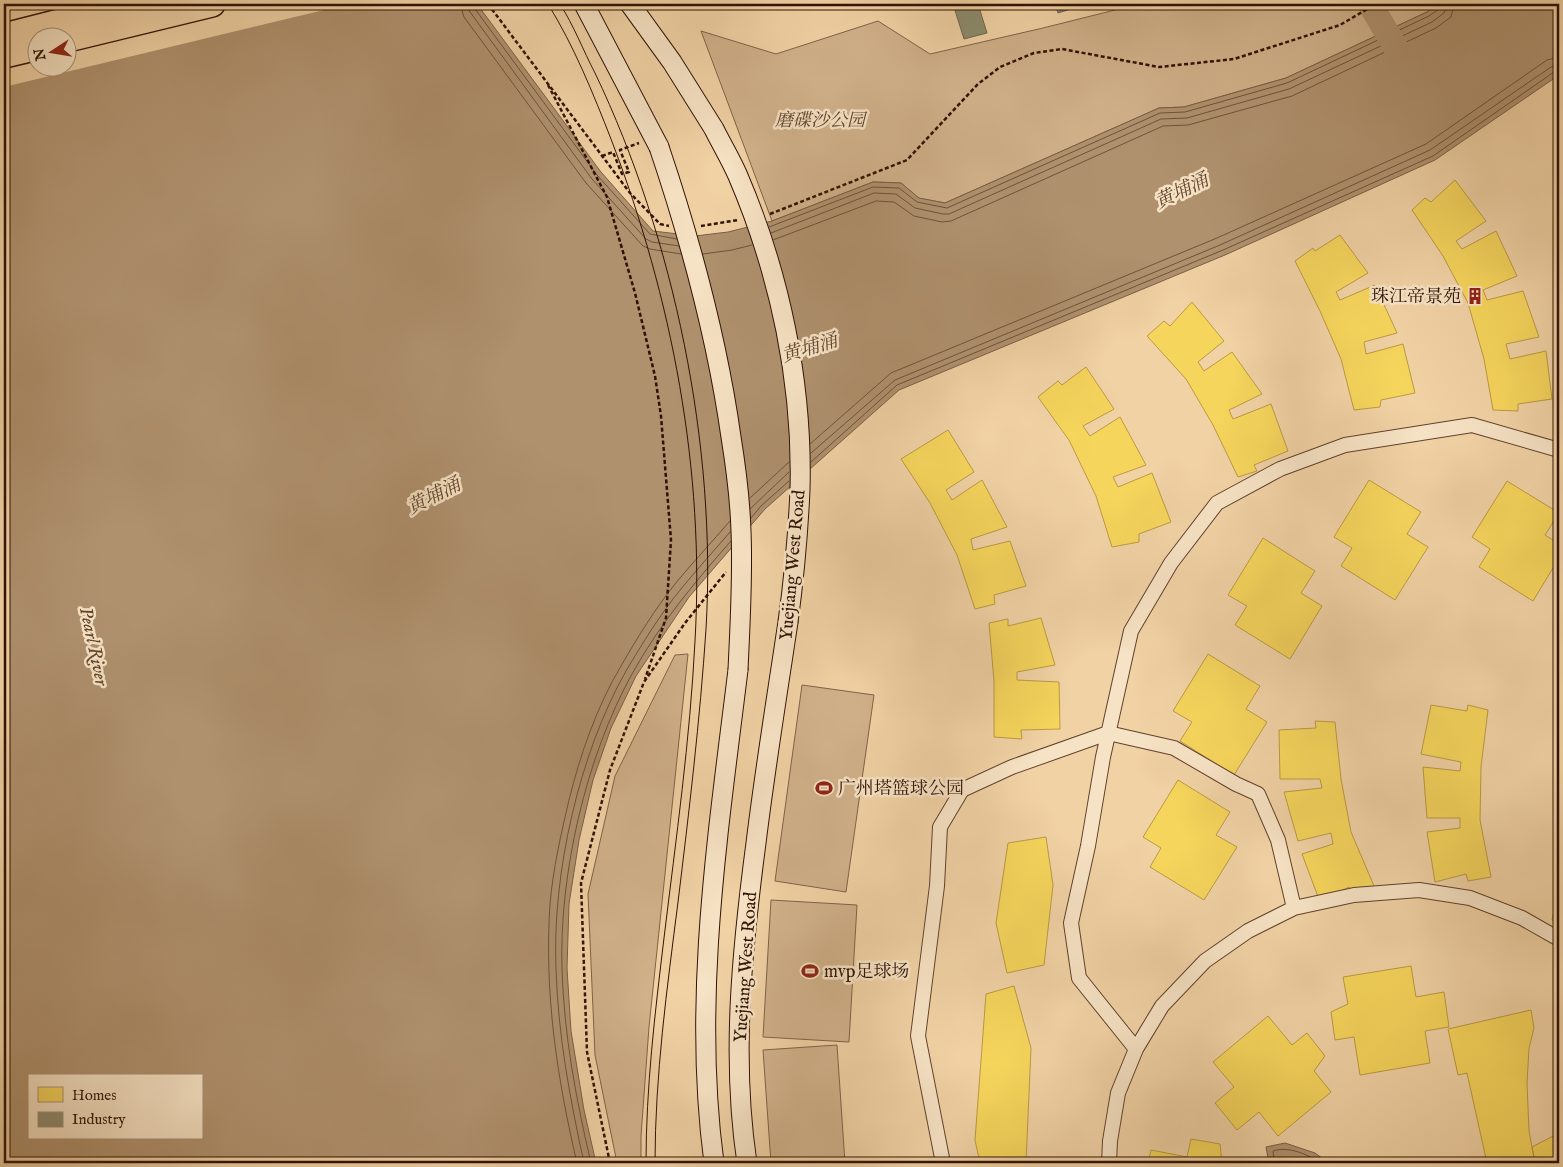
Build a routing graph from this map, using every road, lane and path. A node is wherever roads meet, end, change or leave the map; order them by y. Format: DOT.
graph roads {
  1 [pos="130,4"];
  2 [pos="212,4"];
  3 [pos="488,4"];
  4 [pos="584,4"];
  5 [pos="630,4"];
  6 [pos="646,4"];
  7 [pos="1376,4"];
  8 [pos="4,36"];
  9 [pos="78,37"];
  10 [pos="28,49"];
  11 [pos="4,55"];
  12 [pos="672,62"];
  13 [pos="544,77"];
  14 [pos="640,142"];
  15 [pos="602,156"];
  16 [pos="767,215"];
  17 [pos="741,220"];
  18 [pos="669,226"];
  19 [pos="696,227"];
  20 [pos="1559,450"];
  21 [pos="727,570"];
  22 [pos="644,682"];
  23 [pos="1108,733"];
  24 [pos="1294,908"];
  25 [pos="1559,939"];
  26 [pos="1136,1049"];
  27 [pos="610,1163"];
  28 [pos="714,1163"];
  29 [pos="747,1163"];
  30 [pos="943,1163"];
  31 [pos="1109,1163"];
  1 -- 8 [label="highway"];
  2 -- 9 [label="highway"];
  3 -- 13 [label="path"];
  4 -- 28 [label="main road, Yuejiang West Road, bridge"];
  5 -- 12 [label="main road, Yuejiang West Road"];
  6 -- 12 [label="main road"];
  7 -- 16 [label="path"];
  10 -- 11 [label="highway"];
  12 -- 29 [label="main road, Yuejiang West Road, bridge"];
  13 -- 15 [label="path"];
  13 -- 22 [label="path"];
  14 -- 15 [label="path"];
  15 -- 18 [label="path"];
  17 -- 19 [label="path"];
  20 -- 23 [label="street"];
  21 -- 22 [label="path"];
  22 -- 27 [label="path"];
  23 -- 24 [label="street"];
  23 -- 26 [label="street"];
  23 -- 30 [label="street"];
  24 -- 25 [label="street"];
  24 -- 26 [label="street"];
  26 -- 31 [label="street"];
}
